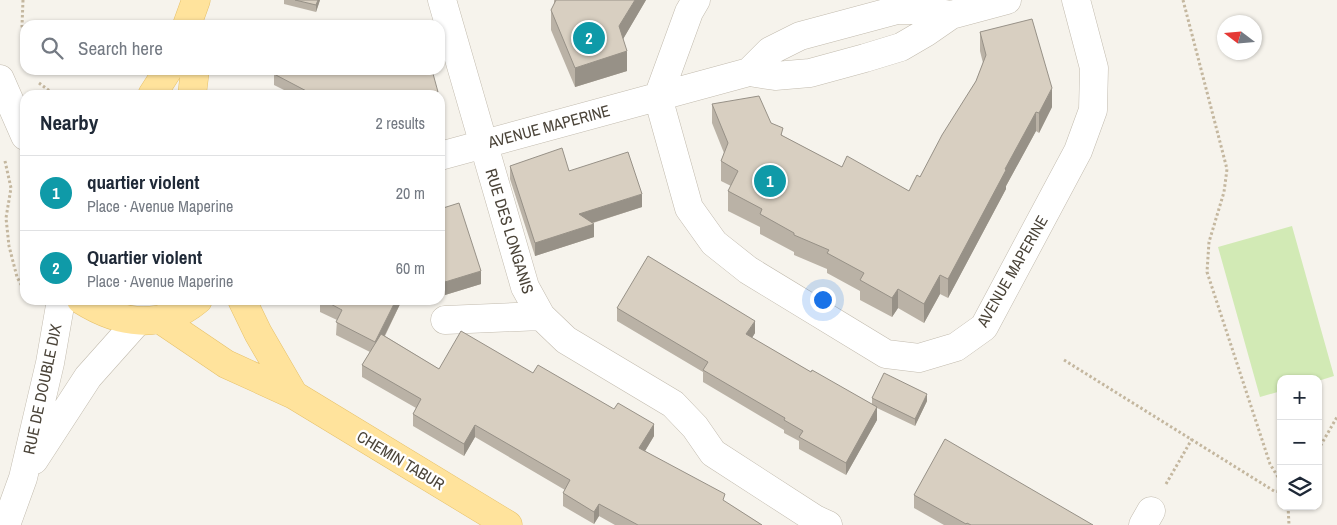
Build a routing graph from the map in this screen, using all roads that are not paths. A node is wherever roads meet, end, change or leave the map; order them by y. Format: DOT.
graph roads {
  1 [pos="196,0"];
  2 [pos="204,0"];
  3 [pos="442,0"];
  4 [pos="696,0"];
  5 [pos="1007,0"];
  6 [pos="1076,0"];
  7 [pos="955,9"];
  8 [pos="189,20"];
  9 [pos="202,20"];
  10 [pos="750,72"];
  11 [pos="165,75"];
  12 [pos="194,75"];
  13 [pos="1,81"];
  14 [pos="31,89"];
  15 [pos="155,90"];
  16 [pos="193,90"];
  17 [pos="658,97"];
  18 [pos="20,125"];
  19 [pos="484,144"];
  20 [pos="445,155"];
  21 [pos="60,305"];
  22 [pos="90,305"];
  23 [pos="192,305"];
  24 [pos="244,305"];
  25 [pos="541,316"];
  26 [pos="445,320"];
  27 [pos="149,321"];
  28 [pos="294,395"];
  29 [pos="23,478"];
  30 [pos="6,525"];
  31 [pos="508,525"];
  32 [pos="828,525"];
  1 -- 8 [label="main road"];
  2 -- 9 [label="main road"];
  3 -- 19 [label="street, RUE DES LONGANIS"];
  4 -- 17 [label="street"];
  5 -- 7 [label="street, AVENUE MAPERINE"];
  6 -- 17 [label="street, AVENUE MAPERINE"];
  7 -- 10 [label="street, AVENUE MAPERINE"];
  7 -- 10 [label="street, AVENUE MAPERINE"];
  10 -- 17 [label="street, AVENUE MAPERINE"];
  11 -- 15 [label="main road"];
  12 -- 16 [label="main road"];
  13 -- 14 [label="street"];
  13 -- 18 [label="street"];
  17 -- 19 [label="street, AVENUE MAPERINE"];
  19 -- 20 [label="street, AVENUE MAPERINE"];
  19 -- 25 [label="street, RUE DES LONGANIS"];
  21 -- 29 [label="street, RUE DE DOUBLE DIX"];
  22 -- 27 [label="main road, CHEMIN TABUR"];
  23 -- 27 [label="main road"];
  24 -- 28 [label="main road, CHEMIN TABUR"];
  25 -- 26 [label="street, RUE DES LONGANIS"];
  25 -- 32 [label="street, RUE DES LONGANIS"];
  27 -- 28 [label="main road, CHEMIN TABUR"];
  27 -- 29 [label="street, RUE DE DOUBLE DIX"];
  28 -- 31 [label="main road, CHEMIN TABUR"];
  29 -- 30 [label="street, RUE DE DOUBLE DIX"];
}
